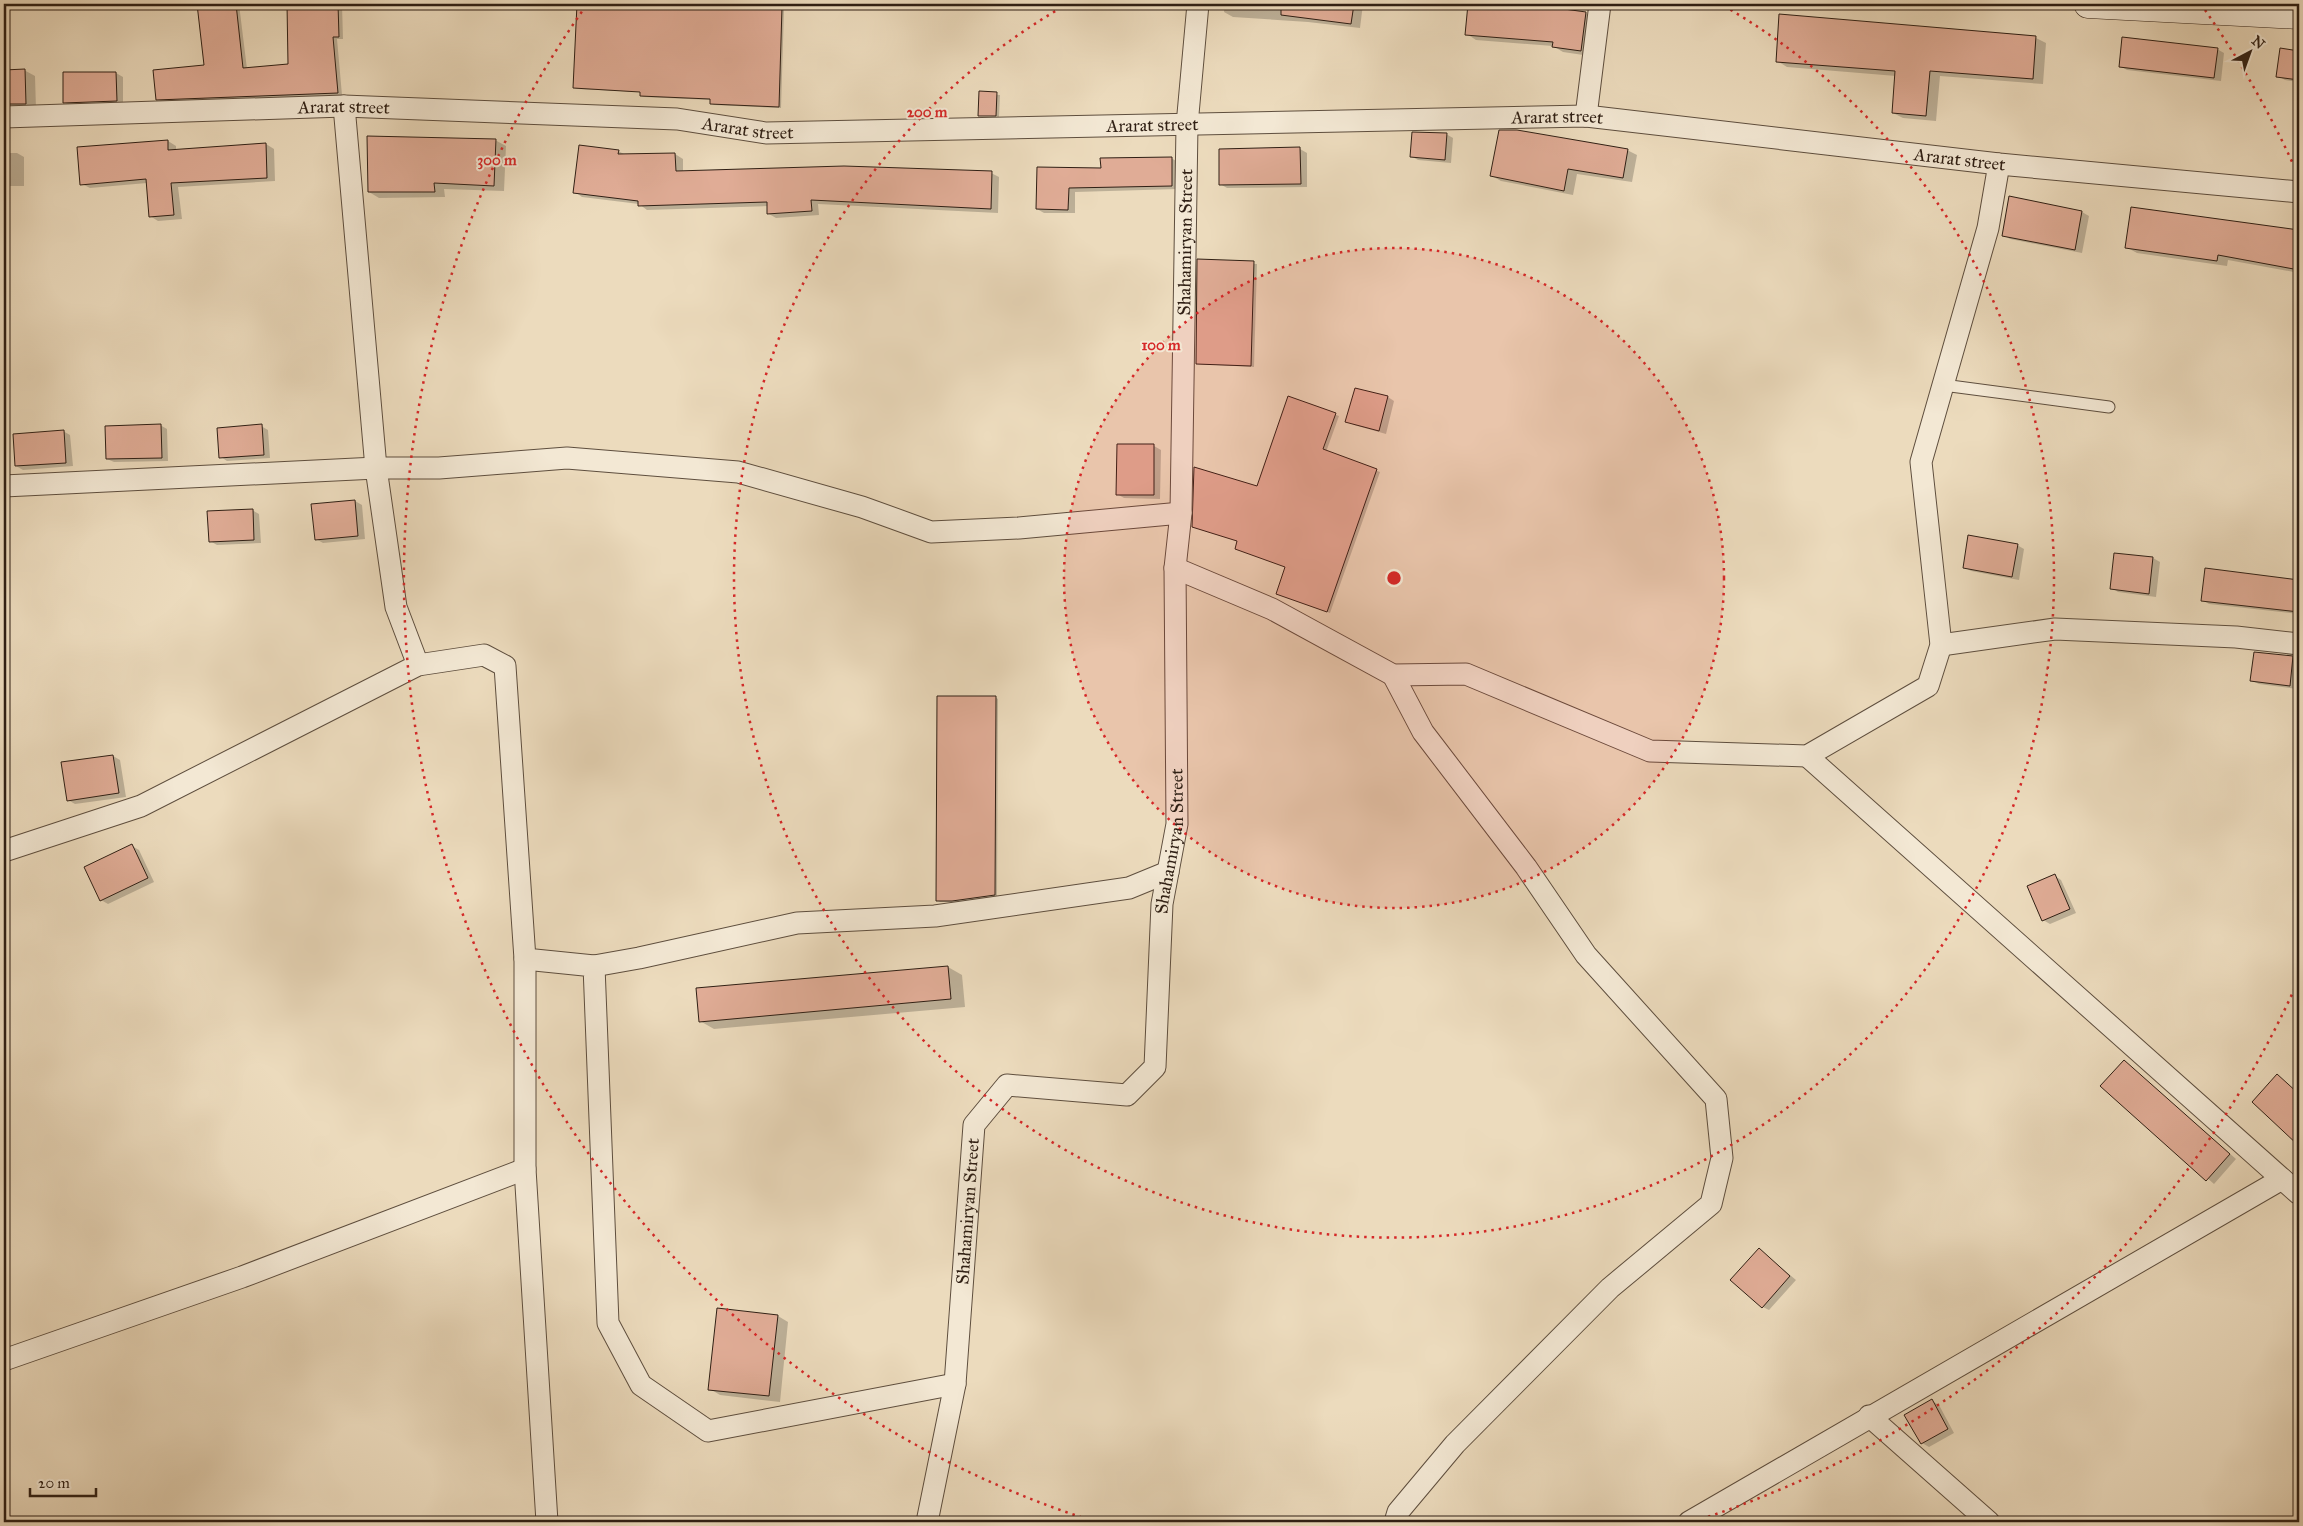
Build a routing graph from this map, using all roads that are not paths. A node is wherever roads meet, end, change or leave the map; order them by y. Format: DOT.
graph roads {
  1 [pos="1198,4"];
  2 [pos="1600,4"];
  3 [pos="2088,4"];
  4 [pos="2299,15"];
  5 [pos="344,106"];
  6 [pos="1586,116"];
  7 [pos="4,117"];
  8 [pos="1187,125"];
  9 [pos="1999,164"];
  10 [pos="2299,192"];
  11 [pos="1943,385"];
  12 [pos="2109,407"];
  13 [pos="376,468"];
  14 [pos="4,486"];
  15 [pos="1181,513"];
  16 [pos="1175,568"];
  17 [pos="2299,644"];
  18 [pos="1941,645"];
  19 [pos="418,665"];
  20 [pos="1393,676"];
  21 [pos="1807,756"];
  22 [pos="4,851"];
  23 [pos="1168,872"];
  24 [pos="525,959"];
  25 [pos="594,966"];
  26 [pos="525,1169"];
  27 [pos="2282,1179"];
  28 [pos="2299,1194"];
  29 [pos="4,1360"];
  30 [pos="955,1384"];
  31 [pos="1869,1416"];
  32 [pos="547,1522"];
  33 [pos="927,1522"];
  34 [pos="1395,1522"];
  35 [pos="1689,1522"];
  36 [pos="1989,1522"];
  1 -- 8 [label="street, Shahamiryan Street"];
  2 -- 6 [label="street"];
  3 -- 4 [label="main road"];
  5 -- 7 [label="street, Ararat street"];
  5 -- 8 [label="street, Ararat street"];
  5 -- 13 [label="street"];
  6 -- 8 [label="street, Ararat street"];
  6 -- 9 [label="street, Ararat street"];
  8 -- 15 [label="street, Shahamiryan Street"];
  9 -- 10 [label="street, Ararat street"];
  9 -- 11 [label="street"];
  11 -- 12 [label="lane"];
  11 -- 18 [label="street"];
  13 -- 14 [label="street"];
  13 -- 15 [label="street"];
  13 -- 19 [label="street"];
  15 -- 16 [label="street, Shahamiryan Street"];
  16 -- 20 [label="street"];
  16 -- 23 [label="street, Shahamiryan Street"];
  17 -- 18 [label="street"];
  18 -- 21 [label="street"];
  19 -- 22 [label="street"];
  19 -- 24 [label="street"];
  20 -- 21 [label="street"];
  20 -- 34 [label="street"];
  21 -- 27 [label="street"];
  23 -- 25 [label="street"];
  23 -- 30 [label="street, Shahamiryan Street"];
  24 -- 25 [label="street"];
  24 -- 26 [label="street"];
  25 -- 30 [label="street"];
  26 -- 29 [label="street"];
  26 -- 32 [label="street"];
  27 -- 28 [label="street"];
  27 -- 31 [label="street"];
  30 -- 33 [label="street, Shahamiryan Street"];
  31 -- 35 [label="street"];
  31 -- 36 [label="street"];
}
